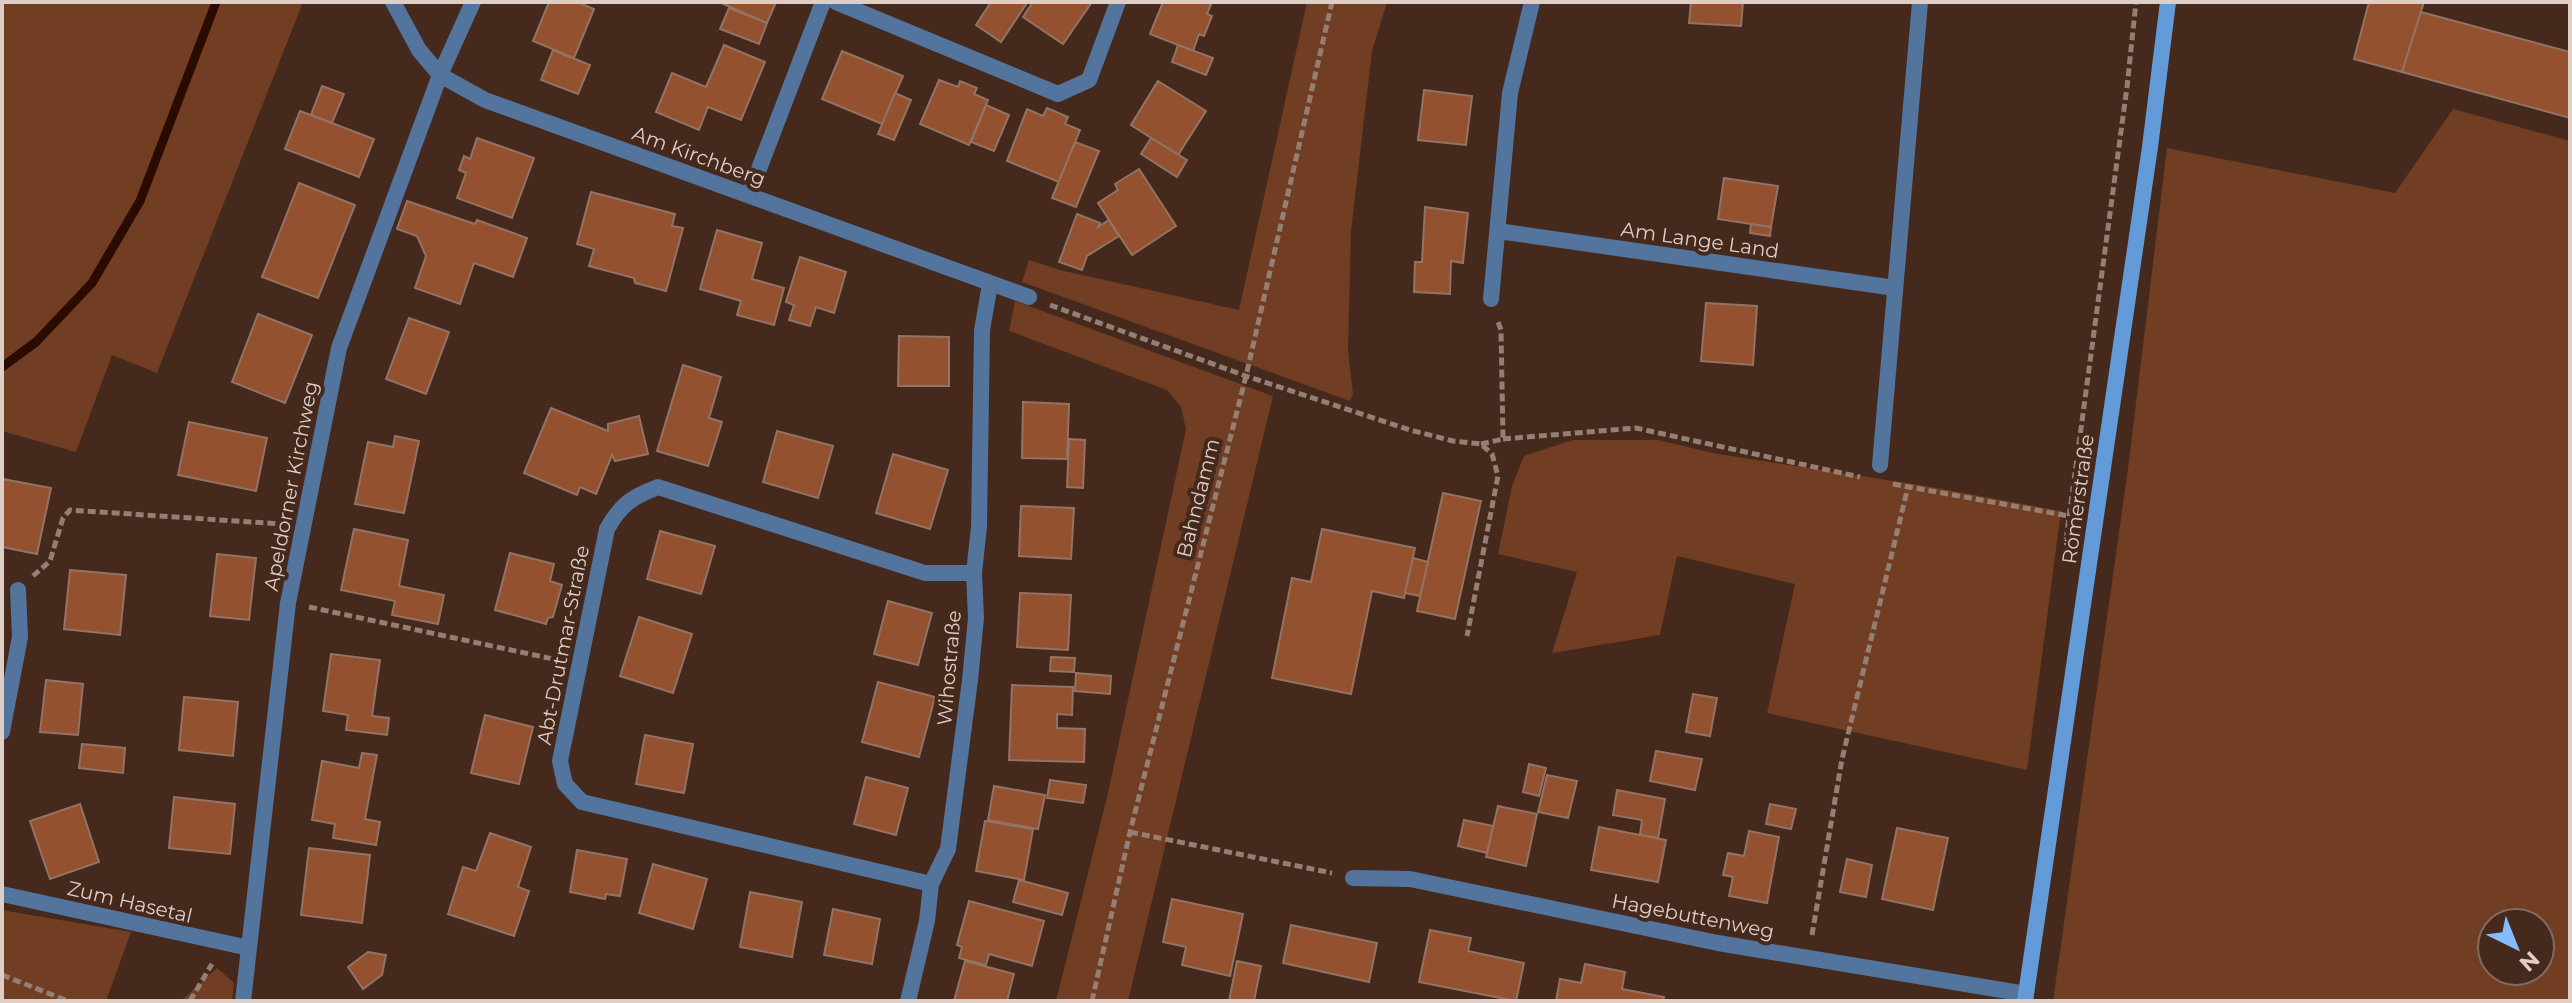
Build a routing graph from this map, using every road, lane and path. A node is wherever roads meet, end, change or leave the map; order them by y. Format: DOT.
graph roads {
  1 [pos="393,2"];
  2 [pos="473,2"];
  3 [pos="823,2"];
  4 [pos="836,2"];
  5 [pos="1118,2"];
  6 [pos="1332,2"];
  7 [pos="1532,2"];
  8 [pos="1920,2"];
  9 [pos="2136,2"];
  10 [pos="2168,2"];
  11 [pos="440,75"];
  12 [pos="749,195"];
  13 [pos="1498,231"];
  14 [pos="990,284"];
  15 [pos="1895,288"];
  16 [pos="1029,297"];
  17 [pos="1491,299"];
  18 [pos="1246,376"];
  19 [pos="1503,439"];
  20 [pos="1481,444"];
  21 [pos="1880,465"];
  22 [pos="1863,478"];
  23 [pos="1892,484"];
  24 [pos="1908,487"];
  25 [pos="2069,516"];
  26 [pos="302,525"];
  27 [pos="2065,547"];
  28 [pos="974,573"];
  29 [pos="18,590"];
  30 [pos="288,603"];
  31 [pos="1467,636"];
  32 [pos="578,665"];
  33 [pos="2,732"];
  34 [pos="1130,832"];
  35 [pos="1353,878"];
  36 [pos="931,884"];
  37 [pos="2,894"];
  38 [pos="231,945"];
  39 [pos="249,948"];
  40 [pos="1808,958"];
  41 [pos="2,975"];
  42 [pos="2026,998"];
  43 [pos="68,1001"];
  44 [pos="190,1001"];
  45 [pos="243,1001"];
  46 [pos="908,1001"];
  47 [pos="1092,1001"];
  1 -- 11 [label="street, Am Kirchberg"];
  2 -- 11 [label="street, Apeldorner Kirchweg"];
  3 -- 12 [label="street"];
  4 -- 5 [label="street"];
  6 -- 18 [label="path, Bahndamm"];
  7 -- 13 [label="street"];
  8 -- 15 [label="street"];
  9 -- 25 [label="path"];
  10 -- 42 [label="street, Römerstraße"];
  11 -- 12 [label="street, Am Kirchberg"];
  11 -- 26 [label="street, Apeldorner Kirchweg"];
  12 -- 14 [label="street, Am Kirchberg"];
  13 -- 15 [label="street, Am Lange Land"];
  13 -- 17 [label="street"];
  14 -- 16 [label="street, Am Kirchberg"];
  14 -- 28 [label="street, Wihostraße"];
  15 -- 21 [label="street"];
  16 -- 18 [label="path"];
  17 -- 19 [label="path"];
  18 -- 20 [label="path"];
  18 -- 34 [label="path, Bahndamm"];
  19 -- 20 [label="path"];
  19 -- 22 [label="path"];
  20 -- 31 [label="path"];
  23 -- 24 [label="path"];
  24 -- 25 [label="path"];
  24 -- 40 [label="path"];
  25 -- 27 [label="path"];
  26 -- 29 [label="path"];
  26 -- 30 [label="street, Apeldorner Kirchweg"];
  28 -- 32 [label="street, Abt-Drutmar-Straße"];
  28 -- 36 [label="street, Wihostraße"];
  29 -- 33 [label="street"];
  30 -- 32 [label="path"];
  30 -- 39 [label="street, Apeldorner Kirchweg"];
  32 -- 36 [label="street, Abt-Drutmar-Straße"];
  34 -- 35 [label="path"];
  34 -- 47 [label="path, Bahndamm"];
  35 -- 40 [label="street, Hagebuttenweg"];
  36 -- 46 [label="street, Wihostraße"];
  37 -- 38 [label="street, Zum Hasetal"];
  38 -- 39 [label="street, Zum Hasetal"];
  38 -- 44 [label="path"];
  39 -- 45 [label="street, Apeldorner Kirchweg"];
  40 -- 42 [label="street, Hagebuttenweg"];
  41 -- 43 [label="path"];
}
